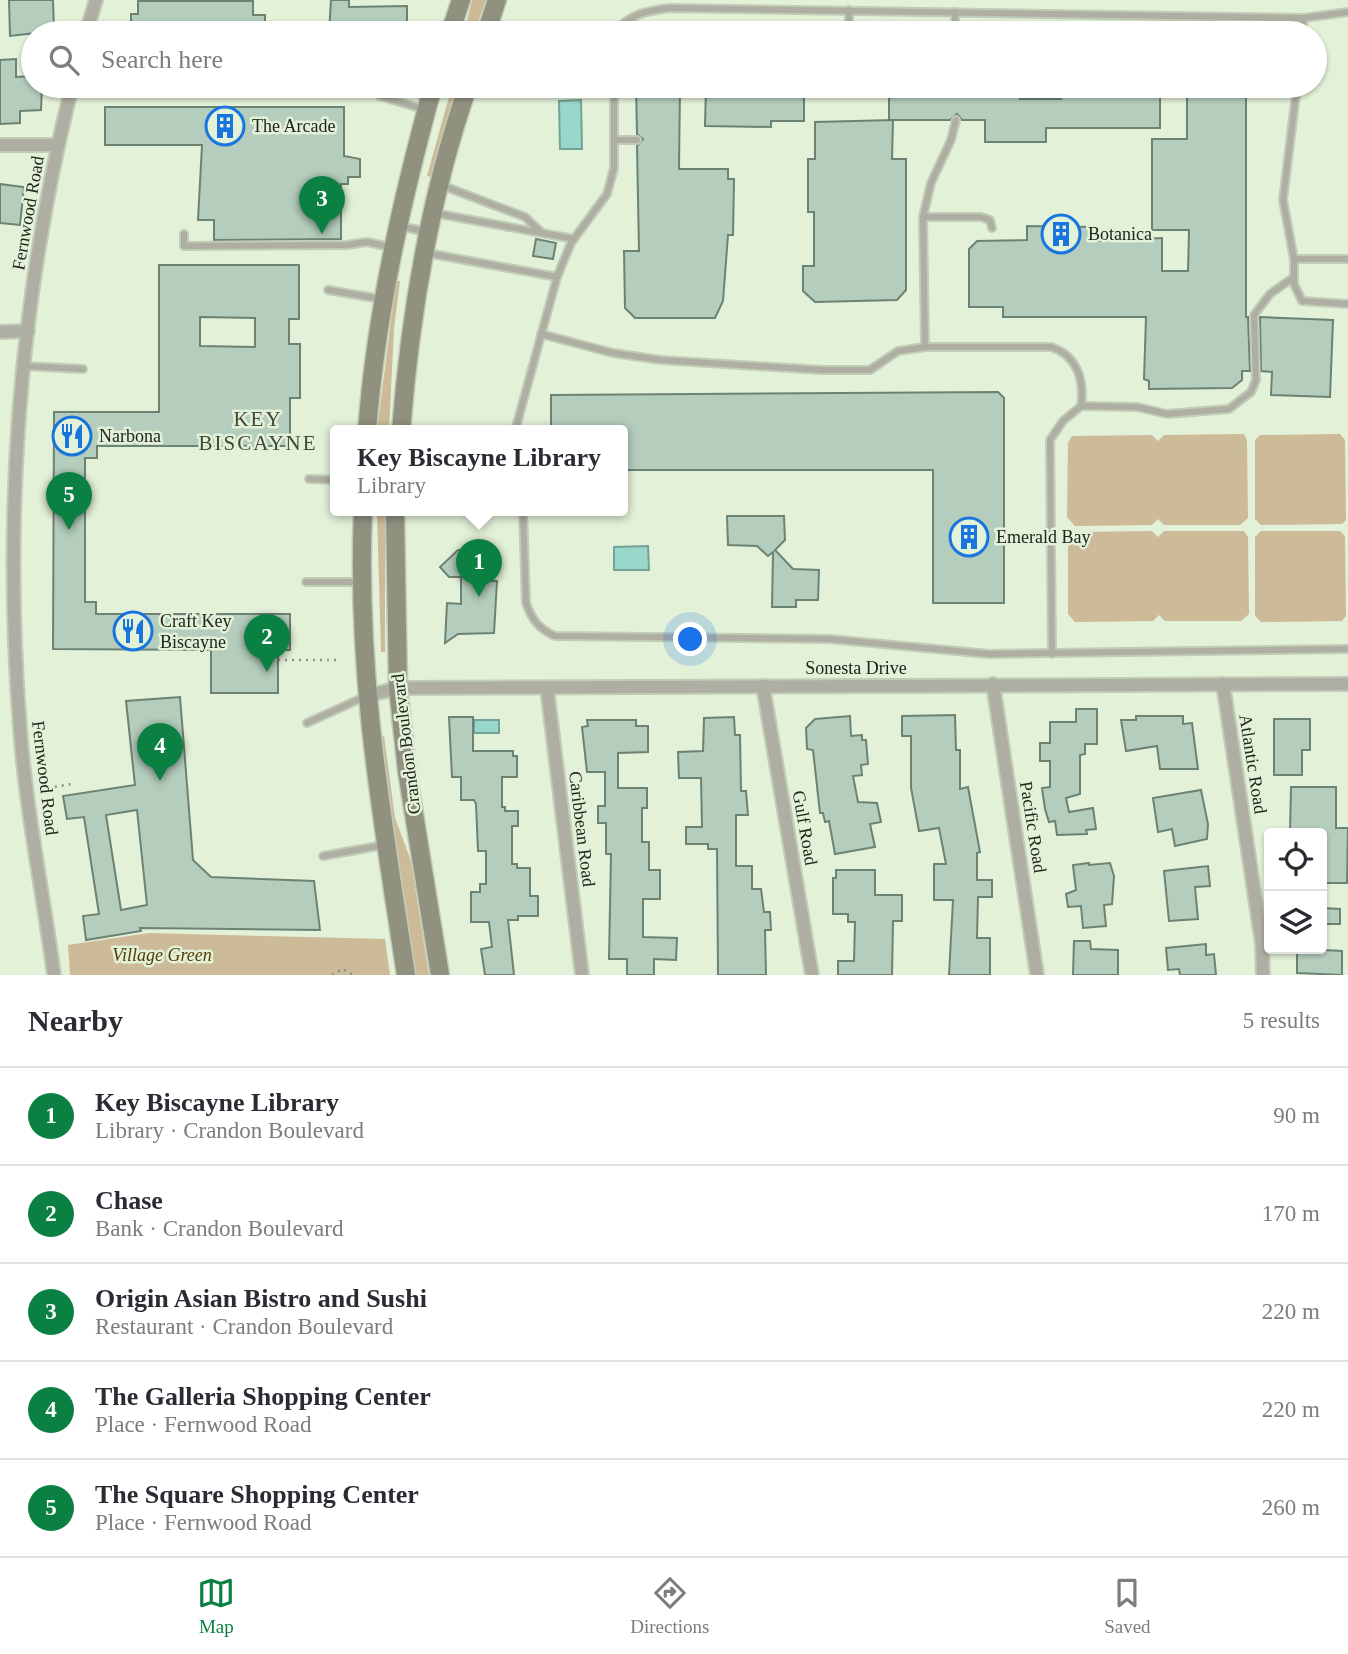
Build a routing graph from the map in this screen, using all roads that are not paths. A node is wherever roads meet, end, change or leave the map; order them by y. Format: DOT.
graph roads {
  1 [pos="96,0"];
  2 [pos="461,0"];
  3 [pos="497,0"];
  4 [pos="849,10"];
  5 [pos="955,12"];
  6 [pos="1348,12"];
  7 [pos="1304,18"];
  8 [pos="90,21"];
  9 [pos="454,21"];
  10 [pos="490,21"];
  11 [pos="625,21"];
  12 [pos="849,21"];
  13 [pos="955,21"];
  14 [pos="1304,21"];
  15 [pos="69,98"];
  16 [pos="387,98"];
  17 [pos="430,98"];
  18 [pos="465,98"];
  19 [pos="614,98"];
  20 [pos="1296,98"];
  21 [pos="426,110"];
  22 [pos="956,121"];
  23 [pos="614,140"];
  24 [pos="637,140"];
  25 [pos="0,145"];
  26 [pos="57,145"];
  27 [pos="441,184"];
  28 [pos="435,214"];
  29 [pos="923,217"];
  30 [pos="398,226"];
  31 [pos="992,228"];
  32 [pos="430,232"];
  33 [pos="542,233"];
  34 [pos="184,234"];
  35 [pos="573,239"];
  36 [pos="393,247"];
  37 [pos="425,253"];
  38 [pos="1294,259"];
  39 [pos="1348,259"];
  40 [pos="557,277"];
  41 [pos="1294,277"];
  42 [pos="328,290"];
  43 [pos="383,300"];
  44 [pos="1348,304"];
  45 [pos="27,331"];
  46 [pos="0,332"];
  47 [pos="541,334"];
  48 [pos="925,347"];
  49 [pos="24,366"];
  50 [pos="83,369"];
  51 [pos="1081,405"];
  52 [pos="368,425"];
  53 [pos="402,425"];
  54 [pos="517,425"];
  55 [pos="309,479"];
  56 [pos="330,480"];
  57 [pos="363,516"];
  58 [pos="396,516"];
  59 [pos="523,516"];
  60 [pos="306,582"];
  61 [pos="361,582"];
  62 [pos="1348,649"];
  63 [pos="1052,654"];
  64 [pos="993,684"];
  65 [pos="1223,684"];
  66 [pos="1348,684"];
  67 [pos="763,686"];
  68 [pos="398,688"];
  69 [pos="547,688"];
  70 [pos="366,696"];
  71 [pos="307,723"];
  72 [pos="384,845"];
  73 [pos="323,856"];
  74 [pos="54,975"];
  75 [pos="406,975"];
  76 [pos="440,975"];
  77 [pos="582,975"];
  78 [pos="812,975"];
  79 [pos="1037,975"];
  80 [pos="1263,975"];
  1 -- 8 [label="street"];
  2 -- 9 [label="main road"];
  3 -- 10 [label="main road"];
  4 -- 5 [label="lane"];
  4 -- 11 [label="lane"];
  4 -- 12 [label="lane"];
  5 -- 7 [label="lane"];
  5 -- 13 [label="lane"];
  6 -- 7 [label="lane"];
  7 -- 14 [label="lane"];
  15 -- 26 [label="street, Fernwood Road"];
  16 -- 21 [label="lane"];
  17 -- 21 [label="main road"];
  18 -- 27 [label="main road"];
  19 -- 23 [label="lane"];
  20 -- 38 [label="lane"];
  21 -- 30 [label="main road"];
  22 -- 29 [label="lane"];
  23 -- 24 [label="lane"];
  23 -- 35 [label="lane"];
  25 -- 26 [label="street"];
  26 -- 45 [label="street, Fernwood Road"];
  27 -- 28 [label="main road"];
  27 -- 33 [label="lane"];
  28 -- 32 [label="main road"];
  28 -- 33 [label="lane"];
  29 -- 31 [label="lane"];
  29 -- 48 [label="lane"];
  30 -- 32 [label="lane"];
  30 -- 36 [label="main road"];
  32 -- 37 [label="main road"];
  33 -- 35 [label="lane"];
  34 -- 36 [label="lane"];
  35 -- 40 [label="lane"];
  36 -- 43 [label="main road"];
  37 -- 40 [label="lane"];
  37 -- 53 [label="main road"];
  38 -- 39 [label="lane"];
  38 -- 41 [label="lane"];
  40 -- 47 [label="lane"];
  41 -- 44 [label="lane"];
  41 -- 51 [label="lane"];
  42 -- 43 [label="lane"];
  43 -- 52 [label="main road"];
  45 -- 46 [label="street"];
  45 -- 49 [label="street, Fernwood Road"];
  47 -- 48 [label="lane"];
  47 -- 54 [label="lane"];
  48 -- 51 [label="lane"];
  49 -- 50 [label="lane"];
  49 -- 74 [label="street, Fernwood Road"];
  51 -- 63 [label="lane"];
  55 -- 56 [label="lane"];
  57 -- 61 [label="main road, Crandon Boulevard"];
  58 -- 68 [label="main road, Crandon Boulevard"];
  59 -- 63 [label="lane"];
  60 -- 61 [label="lane"];
  61 -- 70 [label="main road, Crandon Boulevard"];
  62 -- 63 [label="lane"];
  64 -- 65 [label="street, Sonesta Drive"];
  64 -- 67 [label="street, Sonesta Drive"];
  64 -- 79 [label="street, Pacific Road"];
  65 -- 66 [label="street, Sonesta Drive"];
  65 -- 80 [label="street, Atlantic Road"];
  67 -- 69 [label="street, Sonesta Drive"];
  67 -- 78 [label="street, Gulf Road"];
  68 -- 69 [label="street, Sonesta Drive"];
  68 -- 70 [label="street, Sonesta Drive"];
  68 -- 76 [label="main road, Crandon Boulevard"];
  69 -- 77 [label="street, Caribbean Road"];
  70 -- 71 [label="lane"];
  70 -- 72 [label="main road, Crandon Boulevard"];
  72 -- 73 [label="lane"];
  72 -- 75 [label="main road, Crandon Boulevard"];
}
